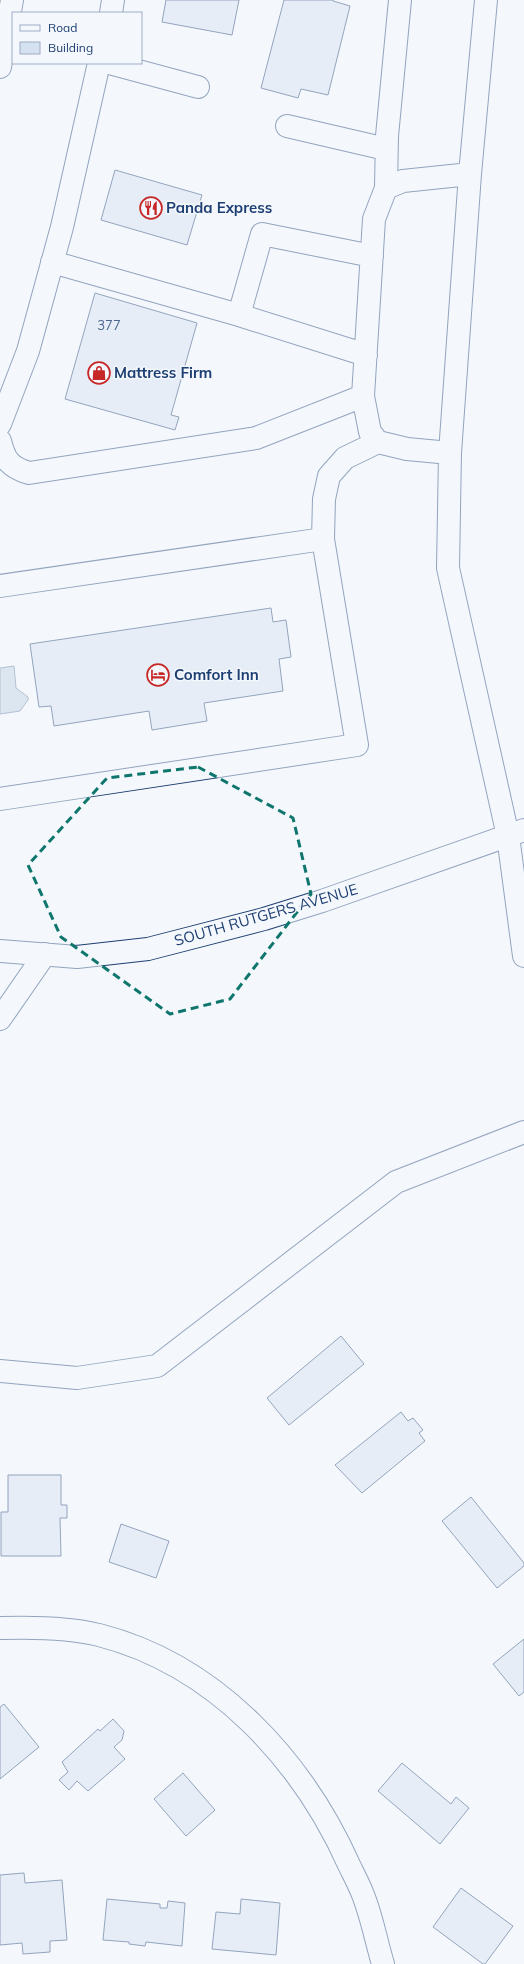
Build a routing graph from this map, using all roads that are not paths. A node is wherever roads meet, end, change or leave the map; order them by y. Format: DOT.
graph roads {
  1 [pos="12,0"];
  2 [pos="113,0"];
  3 [pos="400,0"];
  4 [pos="486,0"];
  5 [pos="110,12"];
  6 [pos="6,45"];
  7 [pos="100,64"];
  8 [pos="114,64"];
  9 [pos="0,67"];
  10 [pos="198,87"];
  11 [pos="287,126"];
  12 [pos="386,149"];
  13 [pos="470,174"];
  14 [pos="386,188"];
  15 [pos="372,256"];
  16 [pos="52,262"];
  17 [pos="239,315"];
  18 [pos="366,355"];
  19 [pos="363,396"];
  20 [pos="0,424"];
  21 [pos="0,441"];
  22 [pos="378,442"];
  23 [pos="450,453"];
  24 [pos="322,539"];
  25 [pos="0,586"];
  26 [pos="0,799"];
  27 [pos="516,833"];
  28 [pos="0,951"];
  29 [pos="45,954"];
  30 [pos="524,956"];
  31 [pos="0,1019"];
  32 [pos="524,1132"];
  33 [pos="0,1371"];
  34 [pos="0,1628"];
  35 [pos="383,1964"];
  1 -- 6 [label="main road"];
  2 -- 5 [label="main road"];
  3 -- 12 [label="main road"];
  4 -- 13 [label="main road"];
  6 -- 9 [label="main road"];
  7 -- 16 [label="main road"];
  8 -- 10 [label="main road"];
  11 -- 12 [label="main road"];
  12 -- 14 [label="main road"];
  13 -- 14 [label="main road"];
  13 -- 23 [label="main road"];
  14 -- 15 [label="main road"];
  15 -- 17 [label="main road"];
  15 -- 18 [label="main road"];
  16 -- 17 [label="main road"];
  16 -- 20 [label="main road"];
  17 -- 18 [label="main road"];
  18 -- 19 [label="main road"];
  19 -- 21 [label="main road"];
  19 -- 22 [label="main road"];
  22 -- 23 [label="main road"];
  22 -- 24 [label="main road"];
  23 -- 27 [label="main road"];
  24 -- 25 [label="main road"];
  24 -- 26 [label="main road"];
  27 -- 29 [label="main road, SOUTH RUTGERS AVENUE"];
  27 -- 30 [label="main road"];
  28 -- 29 [label="main road, SOUTH RUTGERS AVENUE"];
  29 -- 31 [label="main road"];
  32 -- 33 [label="main road"];
  34 -- 35 [label="main road"];
}
